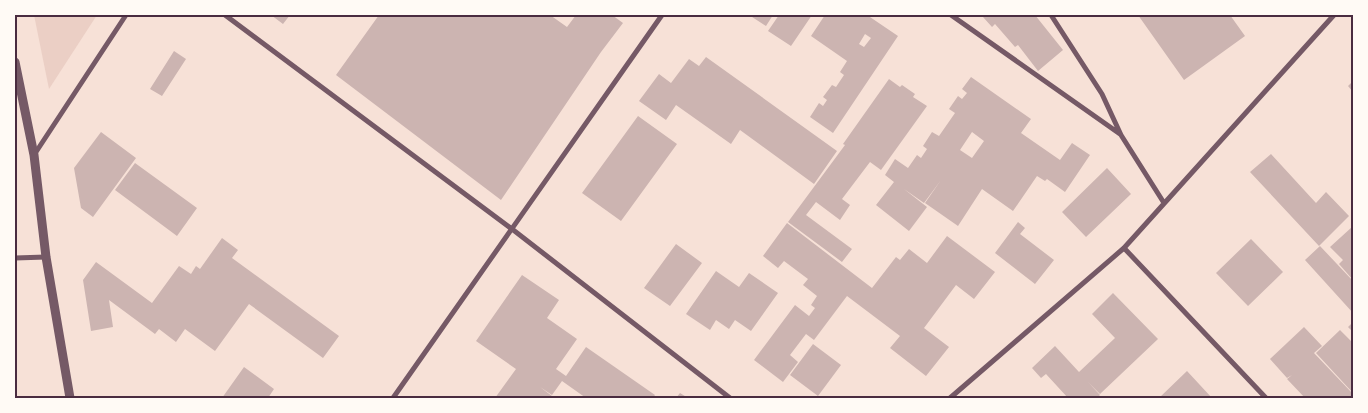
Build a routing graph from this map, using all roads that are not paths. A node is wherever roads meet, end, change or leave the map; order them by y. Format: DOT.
graph roads {
  1 [pos="126,15"];
  2 [pos="225,15"];
  3 [pos="662,15"];
  4 [pos="951,15"];
  5 [pos="1051,15"];
  6 [pos="1334,15"];
  7 [pos="15,62"];
  8 [pos="1121,135"];
  9 [pos="34,155"];
  10 [pos="1164,203"];
  11 [pos="512,229"];
  12 [pos="1124,248"];
  13 [pos="46,257"];
  14 [pos="15,258"];
  15 [pos="70,398"];
  16 [pos="393,398"];
  17 [pos="730,398"];
  18 [pos="950,398"];
  19 [pos="1266,398"];
  1 -- 9 [label="street"];
  2 -- 11 [label="street"];
  3 -- 11 [label="street"];
  4 -- 8 [label="street"];
  5 -- 8 [label="street"];
  6 -- 10 [label="street"];
  7 -- 9 [label="street"];
  8 -- 10 [label="street"];
  9 -- 13 [label="street"];
  10 -- 12 [label="street"];
  11 -- 16 [label="street"];
  11 -- 17 [label="street"];
  12 -- 18 [label="street"];
  12 -- 19 [label="street"];
  13 -- 14 [label="street"];
  13 -- 15 [label="street"];
}
